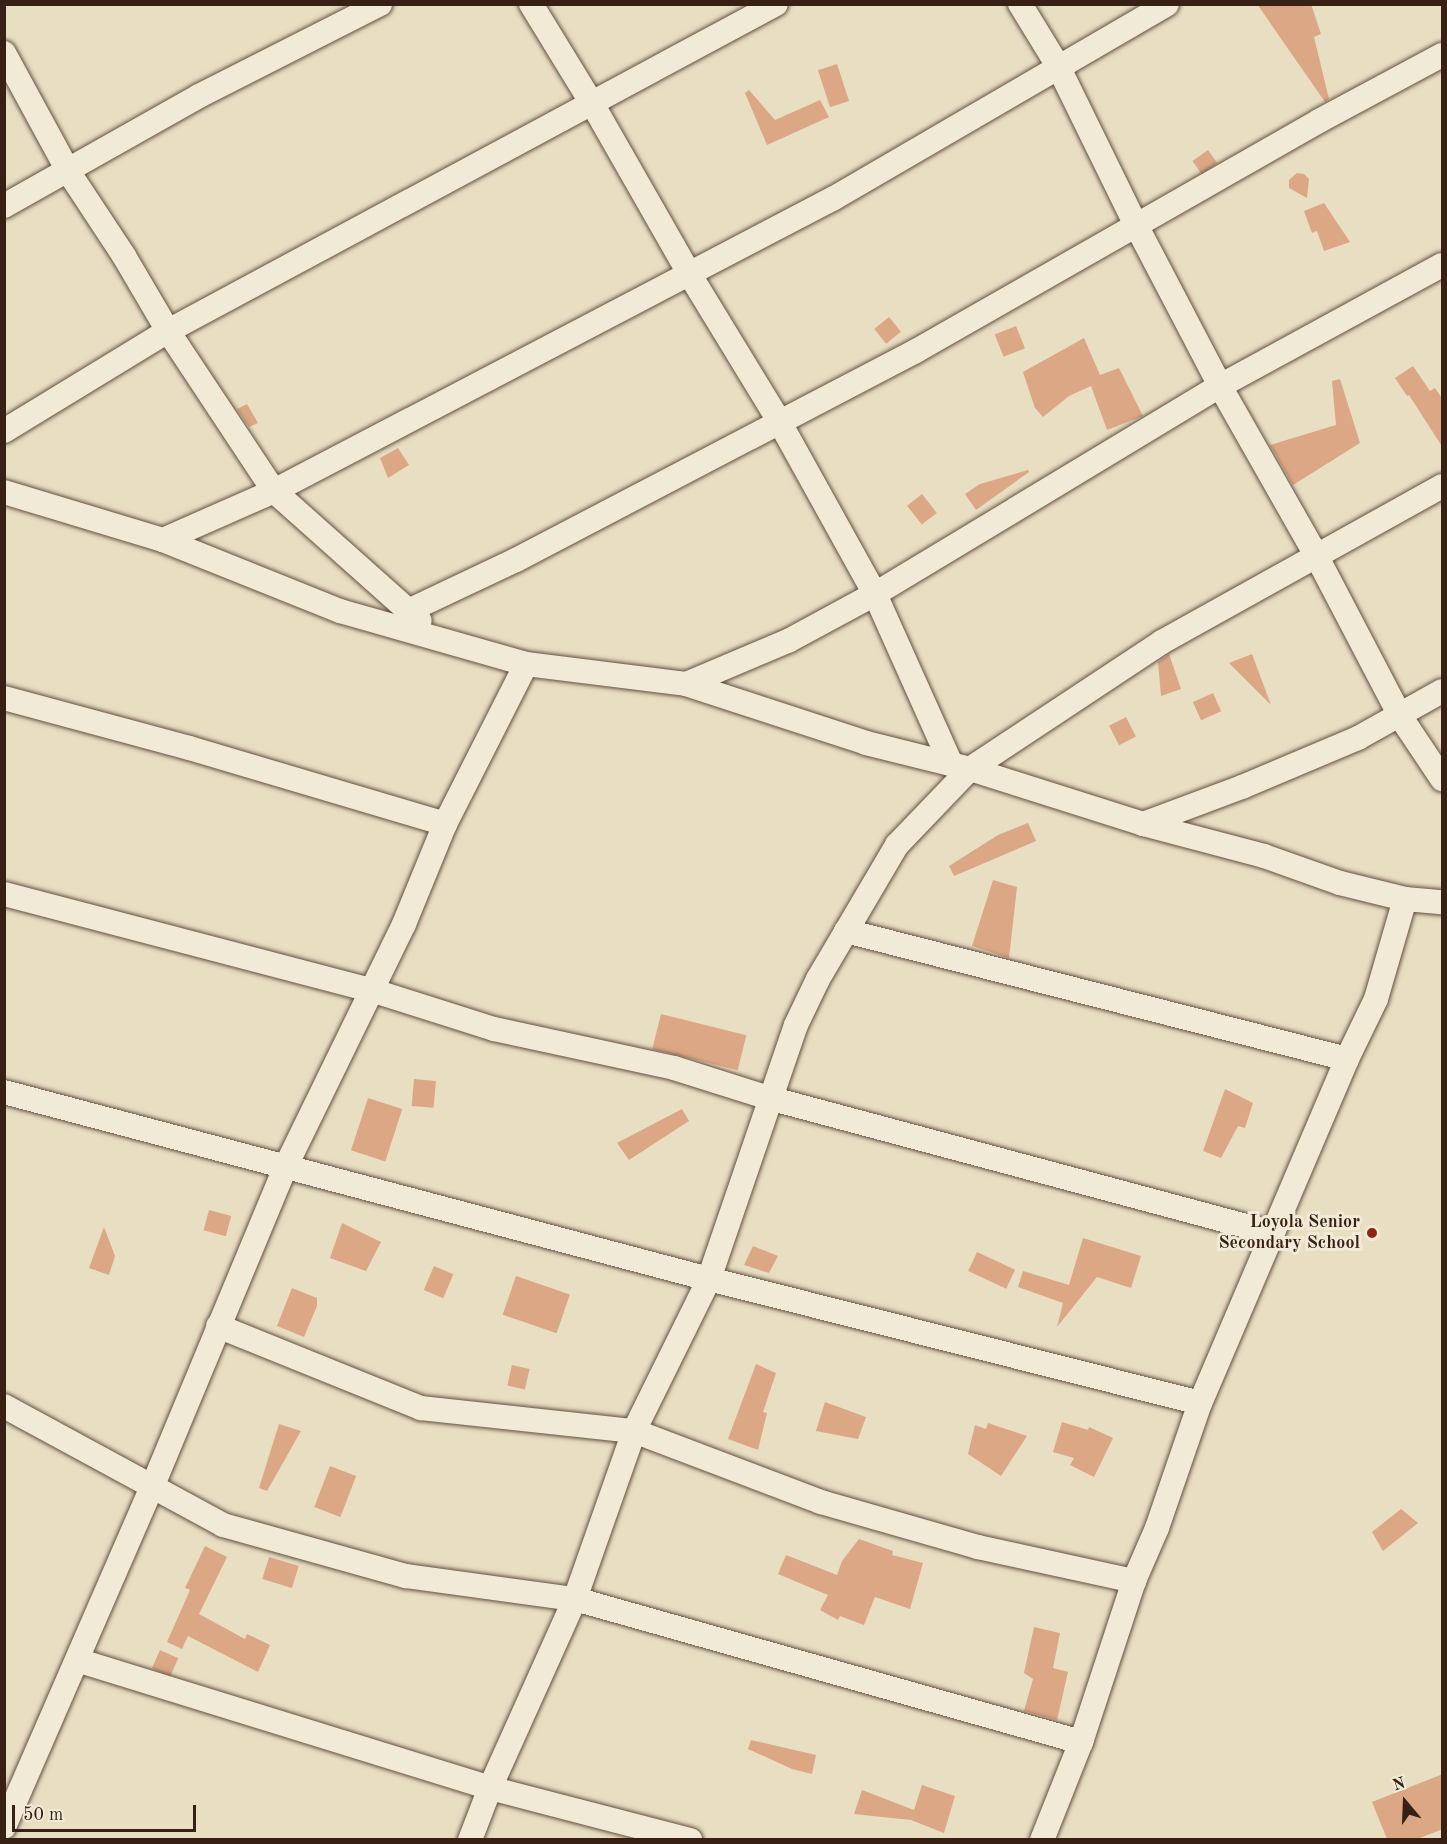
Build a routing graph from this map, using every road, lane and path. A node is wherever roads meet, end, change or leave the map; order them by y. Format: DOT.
graph roads {
  1 [pos="380,4"];
  2 [pos="531,4"];
  3 [pos="776,4"];
  4 [pos="1020,4"];
  5 [pos="1167,4"];
  6 [pos="4,53"];
  7 [pos="1443,56"];
  8 [pos="1058,66"];
  9 [pos="593,105"];
  10 [pos="68,171"];
  11 [pos="4,206"];
  12 [pos="1136,225"];
  13 [pos="1443,265"];
  14 [pos="690,275"];
  15 [pos="168,331"];
  16 [pos="1220,386"];
  17 [pos="778,421"];
  18 [pos="4,430"];
  19 [pos="1443,486"];
  20 [pos="274,491"];
  21 [pos="4,492"];
  22 [pos="163,540"];
  23 [pos="1317,557"];
  24 [pos="876,594"];
  25 [pos="408,611"];
  26 [pos="437,637"];
  27 [pos="526,664"];
  28 [pos="686,684"];
  29 [pos="1443,690"];
  30 [pos="4,698"];
  31 [pos="1400,716"];
  32 [pos="960,767"];
  33 [pos="1443,779"];
  34 [pos="445,824"];
  35 [pos="1143,824"];
  36 [pos="4,894"];
  37 [pos="1405,899"];
  38 [pos="1443,902"];
  39 [pos="846,931"];
  40 [pos="371,990"];
  41 [pos="1347,1059"];
  42 [pos="4,1092"];
  43 [pos="769,1098"];
  44 [pos="285,1168"];
  45 [pos="1272,1233"];
  46 [pos="709,1279"];
  47 [pos="218,1326"];
  48 [pos="1200,1403"];
  49 [pos="4,1406"];
  50 [pos="634,1431"];
  51 [pos="153,1485"];
  52 [pos="1134,1581"];
  53 [pos="575,1599"];
  54 [pos="77,1660"];
  55 [pos="1081,1742"];
  56 [pos="489,1788"];
  57 [pos="4,1827"];
  58 [pos="471,1839"];
  59 [pos="690,1839"];
  60 [pos="1042,1839"];
  1 -- 10 [label="street"];
  2 -- 9 [label="street"];
  3 -- 9 [label="street"];
  4 -- 8 [label="street"];
  5 -- 8 [label="street"];
  6 -- 10 [label="street"];
  7 -- 12 [label="street"];
  8 -- 12 [label="street"];
  8 -- 14 [label="street"];
  9 -- 14 [label="street"];
  9 -- 15 [label="street"];
  10 -- 11 [label="street"];
  10 -- 15 [label="street"];
  12 -- 16 [label="street"];
  12 -- 17 [label="street"];
  13 -- 16 [label="street"];
  14 -- 17 [label="street"];
  14 -- 20 [label="street"];
  15 -- 18 [label="street"];
  15 -- 20 [label="street"];
  16 -- 23 [label="street"];
  16 -- 24 [label="street"];
  17 -- 24 [label="street"];
  17 -- 25 [label="street"];
  19 -- 23 [label="street"];
  20 -- 22 [label="street"];
  20 -- 25 [label="street"];
  21 -- 22 [label="street"];
  22 -- 26 [label="street"];
  23 -- 31 [label="street"];
  23 -- 32 [label="street"];
  24 -- 28 [label="street"];
  24 -- 32 [label="street"];
  25 -- 26 [label="street"];
  26 -- 27 [label="street"];
  27 -- 28 [label="street"];
  27 -- 34 [label="street"];
  28 -- 32 [label="street"];
  29 -- 31 [label="street"];
  30 -- 34 [label="street"];
  31 -- 33 [label="street"];
  31 -- 35 [label="street"];
  32 -- 35 [label="street"];
  32 -- 39 [label="street"];
  34 -- 40 [label="street"];
  35 -- 37 [label="street"];
  36 -- 40 [label="street"];
  37 -- 38 [label="street"];
  37 -- 41 [label="street"];
  39 -- 41 [label="street"];
  39 -- 43 [label="street"];
  40 -- 43 [label="street"];
  40 -- 44 [label="street"];
  41 -- 45 [label="street"];
  42 -- 44 [label="street"];
  43 -- 45 [label="street"];
  43 -- 46 [label="street"];
  44 -- 46 [label="street"];
  44 -- 47 [label="street"];
  45 -- 48 [label="street"];
  46 -- 48 [label="street"];
  46 -- 50 [label="street"];
  47 -- 50 [label="street"];
  47 -- 51 [label="street"];
  48 -- 52 [label="street"];
  49 -- 51 [label="street"];
  50 -- 52 [label="street"];
  50 -- 53 [label="street"];
  51 -- 53 [label="street"];
  51 -- 54 [label="street"];
  52 -- 55 [label="street"];
  53 -- 55 [label="street"];
  53 -- 56 [label="street"];
  54 -- 56 [label="street"];
  54 -- 57 [label="street"];
  55 -- 60 [label="street"];
  56 -- 58 [label="street"];
  56 -- 59 [label="street"];
}
